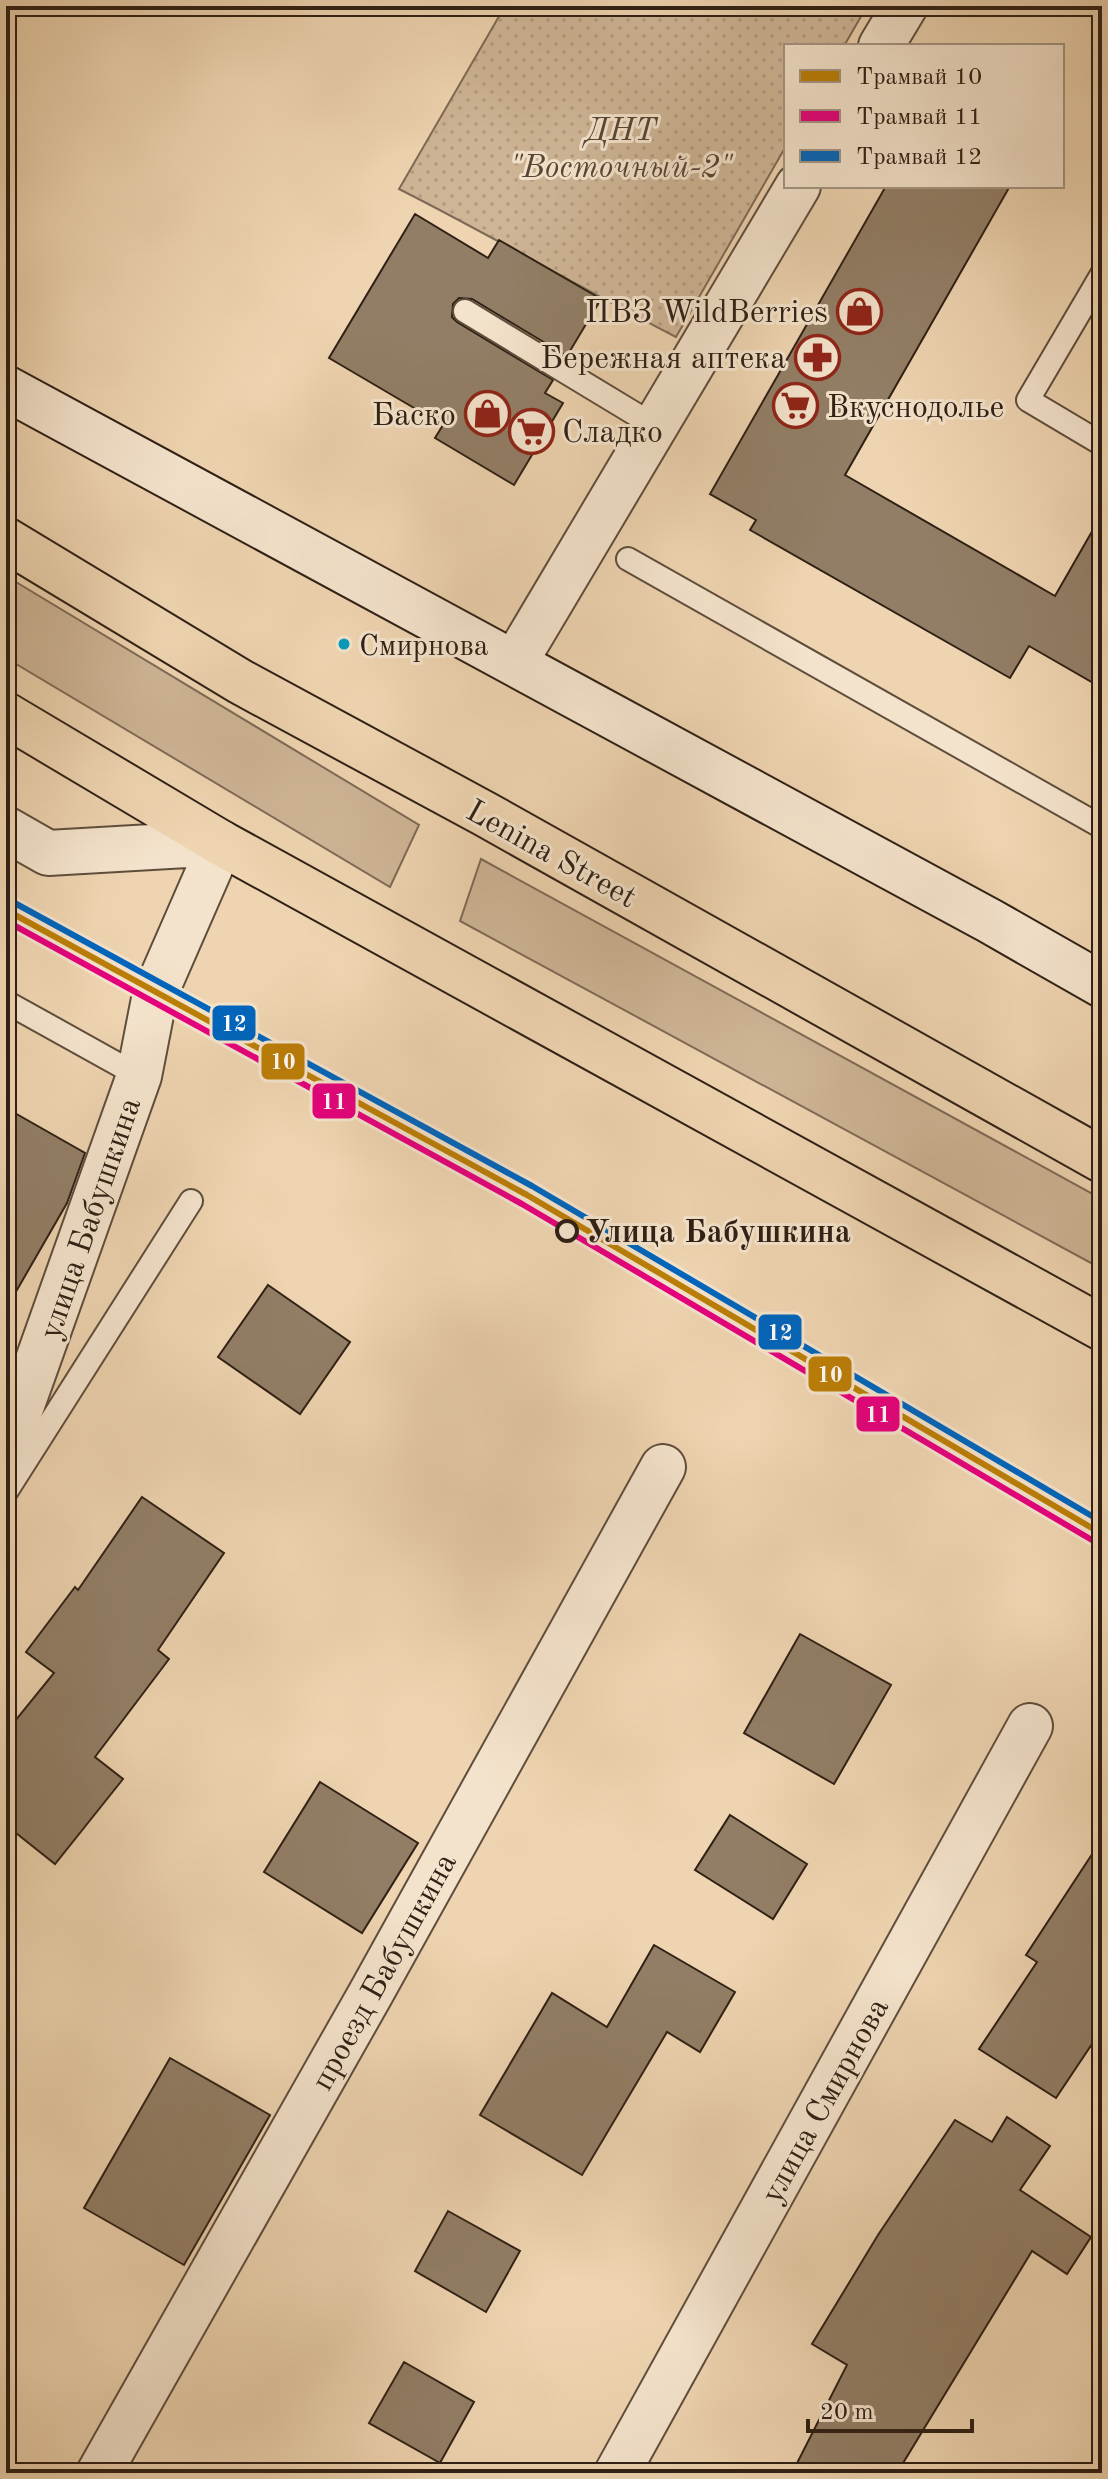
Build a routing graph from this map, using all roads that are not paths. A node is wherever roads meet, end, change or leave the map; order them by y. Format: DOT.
graph roads {
  1 [pos="905,6"];
  2 [pos="882,44"];
  3 [pos="797,188"];
  4 [pos="1102,274"];
  5 [pos="465,311"];
  6 [pos="6,388"];
  7 [pos="655,426"];
  8 [pos="1102,444"];
  9 [pos="6,540"];
  10 [pos="628,559"];
  11 [pos="515,662"];
  12 [pos="6,715"];
  13 [pos="1102,827"];
  14 [pos="6,829"];
  15 [pos="221,843"];
  16 [pos="1102,985"];
  17 [pos="6,1002"];
  18 [pos="139,1076"];
  19 [pos="1102,1160"];
  20 [pos="191,1201"];
  21 [pos="1102,1328"];
  22 [pos="6,1450"];
  23 [pos="663,1467"];
  24 [pos="6,1492"];
  25 [pos="1030,1726"];
  26 [pos="99,2473"];
  27 [pos="617,2473"];
  1 -- 2 [label="street"];
  3 -- 7 [label="street"];
  4 -- 8 [label="lane"];
  5 -- 7 [label="lane"];
  6 -- 11 [label="street"];
  7 -- 11 [label="street"];
  9 -- 19 [label="main road, Lenina Street"];
  10 -- 13 [label="lane"];
  11 -- 16 [label="street"];
  12 -- 15 [label="main road"];
  14 -- 15 [label="street"];
  15 -- 18 [label="street, улица Бабушкина"];
  15 -- 21 [label="main road"];
  17 -- 18 [label="lane"];
  18 -- 22 [label="street, улица Бабушкина"];
  20 -- 24 [label="lane"];
  23 -- 26 [label="street, проезд Бабушкина"];
  25 -- 27 [label="street, улица Смирнова"];
}
